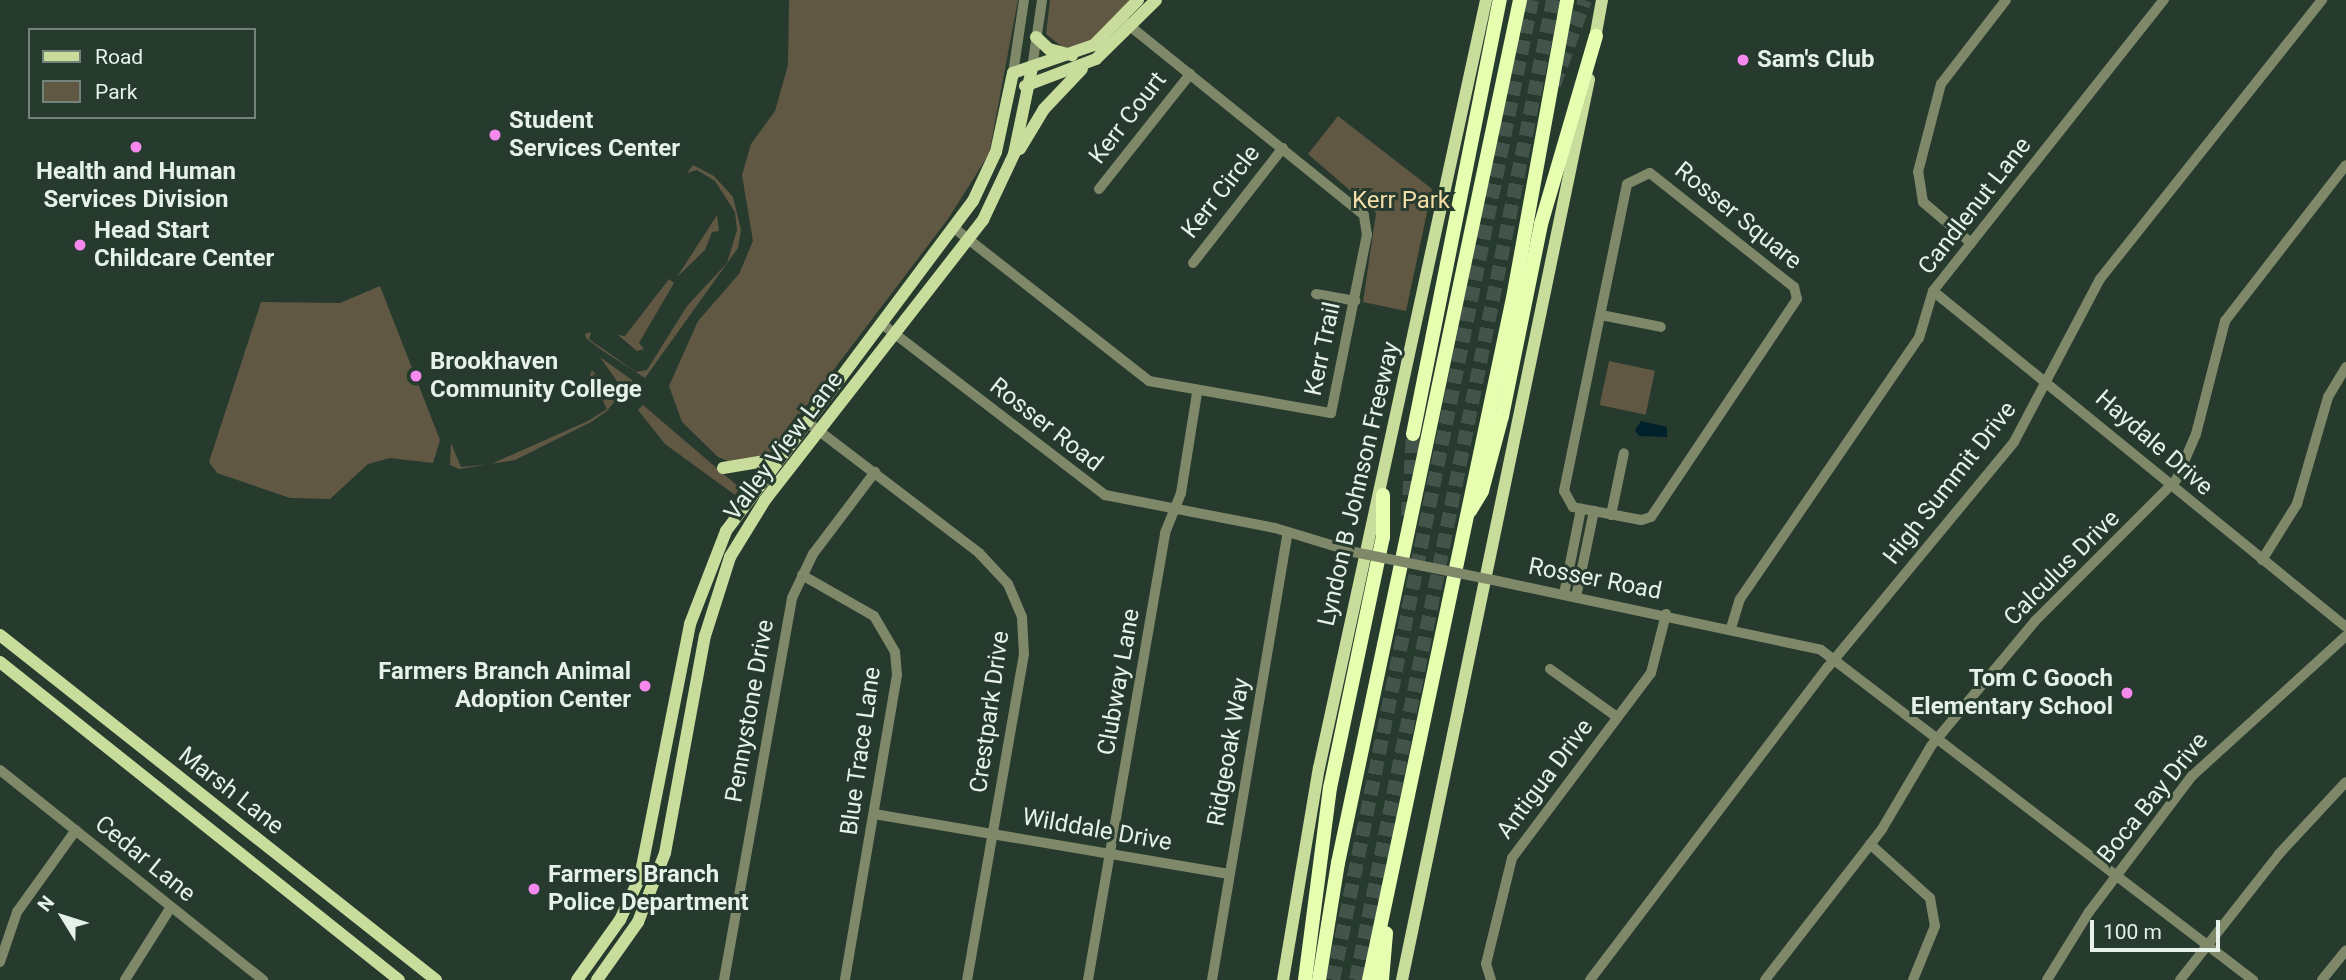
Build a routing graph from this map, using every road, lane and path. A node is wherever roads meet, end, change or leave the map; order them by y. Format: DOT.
graph roads {
  1 [pos="1024,0"];
  2 [pos="1042,0"];
  3 [pos="1138,0"];
  4 [pos="1156,0"];
  5 [pos="1486,0"];
  6 [pos="1500,0"];
  7 [pos="1520,0"];
  8 [pos="1567,0"];
  9 [pos="1602,0"];
  10 [pos="2006,0"];
  11 [pos="2164,0"];
  12 [pos="2322,0"];
  13 [pos="1123,19"];
  14 [pos="1133,29"];
  15 [pos="1595,36"];
  16 [pos="1037,37"];
  17 [pos="1073,55"];
  18 [pos="1089,63"];
  19 [pos="1032,68"];
  20 [pos="1013,73"];
  21 [pos="1190,74"];
  22 [pos="1030,85"];
  23 [pos="1011,88"];
  24 [pos="1283,148"];
  25 [pos="2346,165"];
  26 [pos="1009,167"];
  27 [pos="1099,189"];
  28 [pos="954,229"];
  29 [pos="969,240"];
  30 [pos="1971,243"];
  31 [pos="1193,263"];
  32 [pos="1933,291"];
  33 [pos="1316,295"];
  34 [pos="1355,302"];
  35 [pos="1601,315"];
  36 [pos="882,324"];
  37 [pos="1661,327"];
  38 [pos="895,334"];
  39 [pos="2346,367"];
  40 [pos="2047,381"];
  41 [pos="1197,393"];
  42 [pos="807,421"];
  43 [pos="820,431"];
  44 [pos="1413,434"];
  45 [pos="1624,453"];
  46 [pos="777,459"];
  47 [pos="723,467"];
  48 [pos="875,472"];
  49 [pos="2170,486"];
  50 [pos="1383,495"];
  51 [pos="1581,509"];
  52 [pos="1174,511"];
  53 [pos="1594,511"];
  54 [pos="1611,514"];
  55 [pos="1463,521"];
  56 [pos="1288,532"];
  57 [pos="2262,560"];
  58 [pos="802,575"];
  59 [pos="1564,594"];
  60 [pos="1576,597"];
  61 [pos="1666,614"];
  62 [pos="2346,627"];
  63 [pos="1731,628"];
  64 [pos="0,635"];
  65 [pos="2346,636"];
  66 [pos="1835,659"];
  67 [pos="0,662"];
  68 [pos="1550,669"];
  69 [pos="1617,717"];
  70 [pos="668,737"];
  71 [pos="1938,739"];
  72 [pos="685,740"];
  73 [pos="0,770"];
  74 [pos="2346,782"];
  75 [pos="874,814"];
  76 [pos="76,830"];
  77 [pos="993,834"];
  78 [pos="1870,844"];
  79 [pos="1111,854"];
  80 [pos="1229,874"];
  81 [pos="640,877"];
  82 [pos="2115,877"];
  83 [pos="655,883"];
  84 [pos="1388,889"];
  85 [pos="171,907"];
  86 [pos="2206,946"];
  87 [pos="2346,950"];
  88 [pos="597,954"];
  89 [pos="0,962"];
  90 [pos="610,964"];
  91 [pos="125,980"];
  92 [pos="263,980"];
  93 [pos="399,980"];
  94 [pos="436,980"];
  95 [pos="576,980"];
  96 [pos="597,980"];
  97 [pos="724,980"];
  98 [pos="845,980"];
  99 [pos="967,980"];
  100 [pos="1088,980"];
  101 [pos="1212,980"];
  102 [pos="1283,980"];
  103 [pos="1305,980"];
  104 [pos="1319,980"];
  105 [pos="1369,980"];
  106 [pos="1382,980"];
  107 [pos="1402,980"];
  108 [pos="1491,980"];
  109 [pos="1590,980"];
  110 [pos="1765,980"];
  111 [pos="1913,980"];
  112 [pos="2047,980"];
  113 [pos="2180,980"];
  114 [pos="2253,980"];
  115 [pos="2322,980"];
  1 -- 20 [label="street"];
  2 -- 16 [label="street"];
  3 -- 13 [label="main road"];
  4 -- 14 [label="main road"];
  5 -- 50 [label="main road, Lyndon B Johnson Freeway"];
  6 -- 44 [label="highway"];
  7 -- 104 [label="highway"];
  8 -- 55 [label="highway"];
  9 -- 15 [label="main road"];
  10 -- 30 [label="street"];
  11 -- 30 [label="street, Candlenut Lane"];
  12 -- 40 [label="street, High Summit Drive"];
  13 -- 14 [label="street, Kerr Trail"];
  13 -- 17 [label="main road"];
  14 -- 18 [label="main road"];
  14 -- 21 [label="street, Kerr Trail"];
  15 -- 55 [label="highway"];
  15 -- 107 [label="main road"];
  16 -- 17 [label="main road"];
  16 -- 19 [label="street"];
  17 -- 19 [label="main road"];
  18 -- 22 [label="main road"];
  18 -- 26 [label="main road"];
  19 -- 20 [label="main road"];
  19 -- 22 [label="main road, Valley View Lane"];
  20 -- 23 [label="main road, Valley View Lane"];
  21 -- 24 [label="street, Kerr Trail"];
  21 -- 27 [label="street, Kerr Court"];
  22 -- 23 [label="main road"];
  22 -- 26 [label="main road, Valley View Lane"];
  23 -- 28 [label="main road, Valley View Lane"];
  24 -- 31 [label="street, Kerr Circle"];
  24 -- 34 [label="street, Kerr Trail"];
  25 -- 49 [label="street, Calculus Drive"];
  26 -- 29 [label="main road, Valley View Lane"];
  28 -- 29 [label="street, Kerr Trail"];
  28 -- 36 [label="main road, Valley View Lane"];
  29 -- 38 [label="main road, Valley View Lane"];
  29 -- 41 [label="street, Kerr Trail"];
  30 -- 32 [label="street, Candlenut Lane"];
  32 -- 40 [label="street, Haydale Drive"];
  32 -- 63 [label="street, Candlenut Lane"];
  33 -- 34 [label="street"];
  34 -- 41 [label="street, Kerr Trail"];
  35 -- 37 [label="street"];
  35 -- 51 [label="street, Rosser Square"];
  35 -- 54 [label="street, Rosser Square"];
  36 -- 38 [label="street, Rosser Road"];
  36 -- 42 [label="main road, Valley View Lane"];
  38 -- 43 [label="main road, Valley View Lane"];
  38 -- 52 [label="street, Rosser Road"];
  39 -- 57 [label="street"];
  40 -- 49 [label="street, Haydale Drive"];
  40 -- 66 [label="street, High Summit Drive"];
  41 -- 52 [label="street, Clubway Lane"];
  42 -- 43 [label="street, Crestpark Drive"];
  42 -- 46 [label="main road, Valley View Lane"];
  43 -- 48 [label="street, Crestpark Drive"];
  43 -- 72 [label="main road, Valley View Lane"];
  45 -- 54 [label="street"];
  46 -- 47 [label="main road"];
  46 -- 70 [label="main road, Valley View Lane"];
  48 -- 58 [label="street, Pennystone Drive"];
  48 -- 77 [label="street, Crestpark Drive"];
  49 -- 57 [label="street, Haydale Drive"];
  49 -- 71 [label="street, Calculus Drive"];
  50 -- 102 [label="main road, Lyndon B Johnson Freeway"];
  50 -- 103 [label="highway"];
  51 -- 53 [label="street, Rosser Square"];
  51 -- 59 [label="street"];
  52 -- 56 [label="street, Rosser Road"];
  52 -- 79 [label="street, Clubway Lane"];
  53 -- 54 [label="street, Rosser Square"];
  53 -- 60 [label="street"];
  55 -- 84 [label="highway"];
  56 -- 59 [label="street, Rosser Road, bridge"];
  56 -- 80 [label="street, Ridgeoak Way"];
  57 -- 62 [label="street, Haydale Drive"];
  58 -- 75 [label="street, Blue Trace Lane"];
  58 -- 97 [label="street, Pennystone Drive"];
  59 -- 60 [label="street, Rosser Road"];
  60 -- 61 [label="street, Rosser Road"];
  61 -- 63 [label="street, Rosser Road"];
  61 -- 69 [label="street, Antigua Drive"];
  63 -- 66 [label="street, Rosser Road"];
  64 -- 94 [label="main road, Marsh Lane"];
  65 -- 82 [label="street, Boca Bay Drive"];
  66 -- 71 [label="street, Rosser Road"];
  66 -- 109 [label="street, High Summit Drive"];
  67 -- 93 [label="main road, Marsh Lane"];
  68 -- 69 [label="street"];
  69 -- 108 [label="street, Antigua Drive"];
  70 -- 72 [label="main road"];
  70 -- 81 [label="main road, Valley View Lane"];
  71 -- 78 [label="street, Calculus Drive"];
  71 -- 82 [label="street, Rosser Road"];
  72 -- 83 [label="main road, Valley View Lane"];
  73 -- 76 [label="street, Cedar Lane"];
  74 -- 86 [label="street"];
  75 -- 77 [label="street, Wilddale Drive"];
  75 -- 98 [label="street, Blue Trace Lane"];
  76 -- 85 [label="street, Cedar Lane"];
  76 -- 89 [label="street"];
  77 -- 79 [label="street, Wilddale Drive"];
  77 -- 99 [label="street, Crestpark Drive"];
  78 -- 110 [label="street, Calculus Drive"];
  78 -- 111 [label="street"];
  79 -- 80 [label="street, Wilddale Drive"];
  79 -- 100 [label="street, Clubway Lane"];
  80 -- 101 [label="street, Ridgeoak Way"];
  81 -- 83 [label="main road"];
  81 -- 88 [label="main road, Valley View Lane"];
  82 -- 86 [label="street, Rosser Road"];
  82 -- 112 [label="street, Boca Bay Drive"];
  83 -- 90 [label="main road, Valley View Lane"];
  84 -- 105 [label="highway"];
  84 -- 106 [label="highway"];
  85 -- 91 [label="street"];
  85 -- 92 [label="street, Cedar Lane"];
  86 -- 113 [label="street"];
  86 -- 114 [label="street, Rosser Road"];
  87 -- 115 [label="street"];
  88 -- 90 [label="main road"];
  88 -- 95 [label="main road, Valley View Lane"];
  90 -- 96 [label="main road, Valley View Lane"];
}
